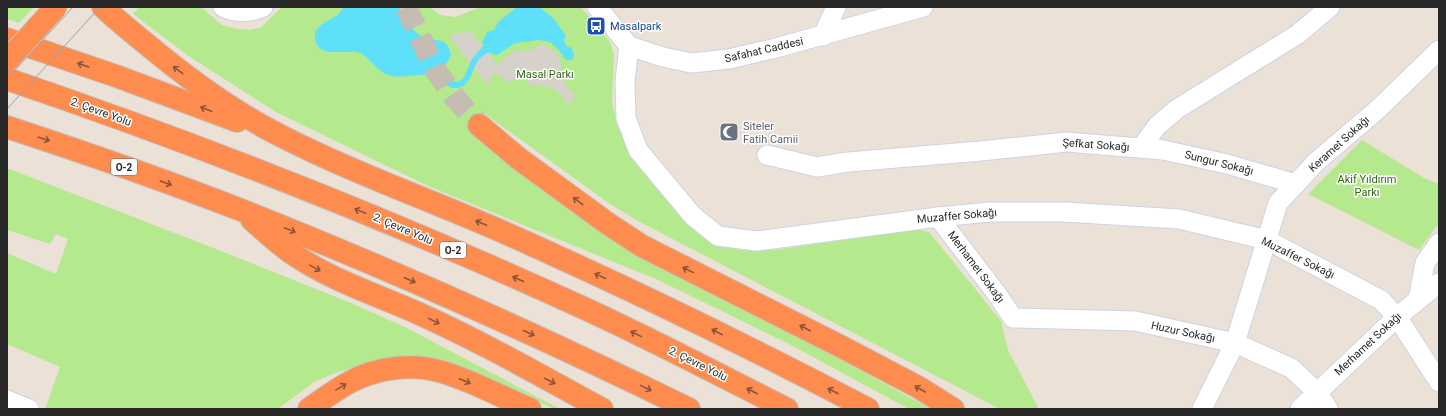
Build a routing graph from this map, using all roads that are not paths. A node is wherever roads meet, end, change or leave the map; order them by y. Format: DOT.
graph roads {
  1 [pos="56,7"];
  2 [pos="104,7"];
  3 [pos="223,7"];
  4 [pos="263,7"];
  5 [pos="597,7"];
  6 [pos="836,7"];
  7 [pos="923,7"];
  8 [pos="1330,7"];
  9 [pos="823,36"];
  10 [pos="7,39"];
  11 [pos="629,46"];
  12 [pos="1439,50"];
  13 [pos="7,61"];
  14 [pos="7,79"];
  15 [pos="109,114"];
  16 [pos="479,125"];
  17 [pos="7,127"];
  18 [pos="282,137"];
  19 [pos="1141,148"];
  20 [pos="767,156"];
  21 [pos="1296,184"];
  22 [pos="241,210"];
  23 [pos="938,217"];
  24 [pos="1267,240"];
  25 [pos="1439,243"];
  26 [pos="1439,283"];
  27 [pos="1418,300"];
  28 [pos="1397,317"];
  29 [pos="1013,318"];
  30 [pos="1236,343"];
  31 [pos="1439,382"];
  32 [pos="1317,392"];
  33 [pos="7,400"];
  34 [pos="29,409"];
  35 [pos="309,409"];
  36 [pos="530,409"];
  37 [pos="602,409"];
  38 [pos="689,409"];
  39 [pos="787,409"];
  40 [pos="868,409"];
  41 [pos="953,409"];
  42 [pos="1202,409"];
  43 [pos="1300,409"];
  44 [pos="1328,409"];
  1 -- 13 [label="highway, bridge"];
  18 -- 2 [label="highway, one-way"];
  3 -- 4 [label="street"];
  5 -- 11 [label="street"];
  6 -- 9 [label="street"];
  7 -- 9 [label="street, Safahat Caddesi"];
  8 -- 19 [label="street, Şefkat Sokağı"];
  9 -- 11 [label="street, Safahat Caddesi"];
  18 -- 10 [label="highway, one-way"];
  11 -- 23 [label="street, Muzaffer Sokağı"];
  12 -- 21 [label="street, Keramet Sokağı"];
  13 -- 15 [label="highway"];
  14 -- 15 [label="highway, 2. Çevre Yolu / O-2"];
  39 -- 15 [label="highway, 2. Çevre Yolu / O-2, one-way"];
  41 -- 16 [label="highway, one-way"];
  17 -- 22 [label="highway, O-2, one-way"];
  40 -- 18 [label="highway, one-way"];
  19 -- 20 [label="street, Şefkat Sokağı"];
  19 -- 21 [label="street, Sungur Sokağı"];
  21 -- 24 [label="street, Keramet Sokağı"];
  22 -- 37 [label="highway, one-way"];
  22 -- 38 [label="highway, O-2, one-way"];
  23 -- 24 [label="street, Muzaffer Sokağı"];
  23 -- 29 [label="street, Merhamet Sokağı"];
  24 -- 28 [label="street, Muzaffer Sokağı"];
  24 -- 30 [label="street, Keramet Sokağı"];
  25 -- 27 [label="street"];
  26 -- 27 [label="street, Merhamet Sokağı"];
  27 -- 28 [label="street, Merhamet Sokağı"];
  28 -- 31 [label="street, Muzaffer Sokağı"];
  28 -- 32 [label="street, Merhamet Sokağı"];
  29 -- 30 [label="street, Huzur Sokağı"];
  30 -- 32 [label="street, Huzur Sokağı"];
  30 -- 42 [label="street, Keramet Sokağı"];
  32 -- 43 [label="street, Merhamet Sokağı"];
  32 -- 44 [label="street, Huzur Sokağı"];
  33 -- 34 [label="street"];
  35 -- 36 [label="highway, one-way"];
}
